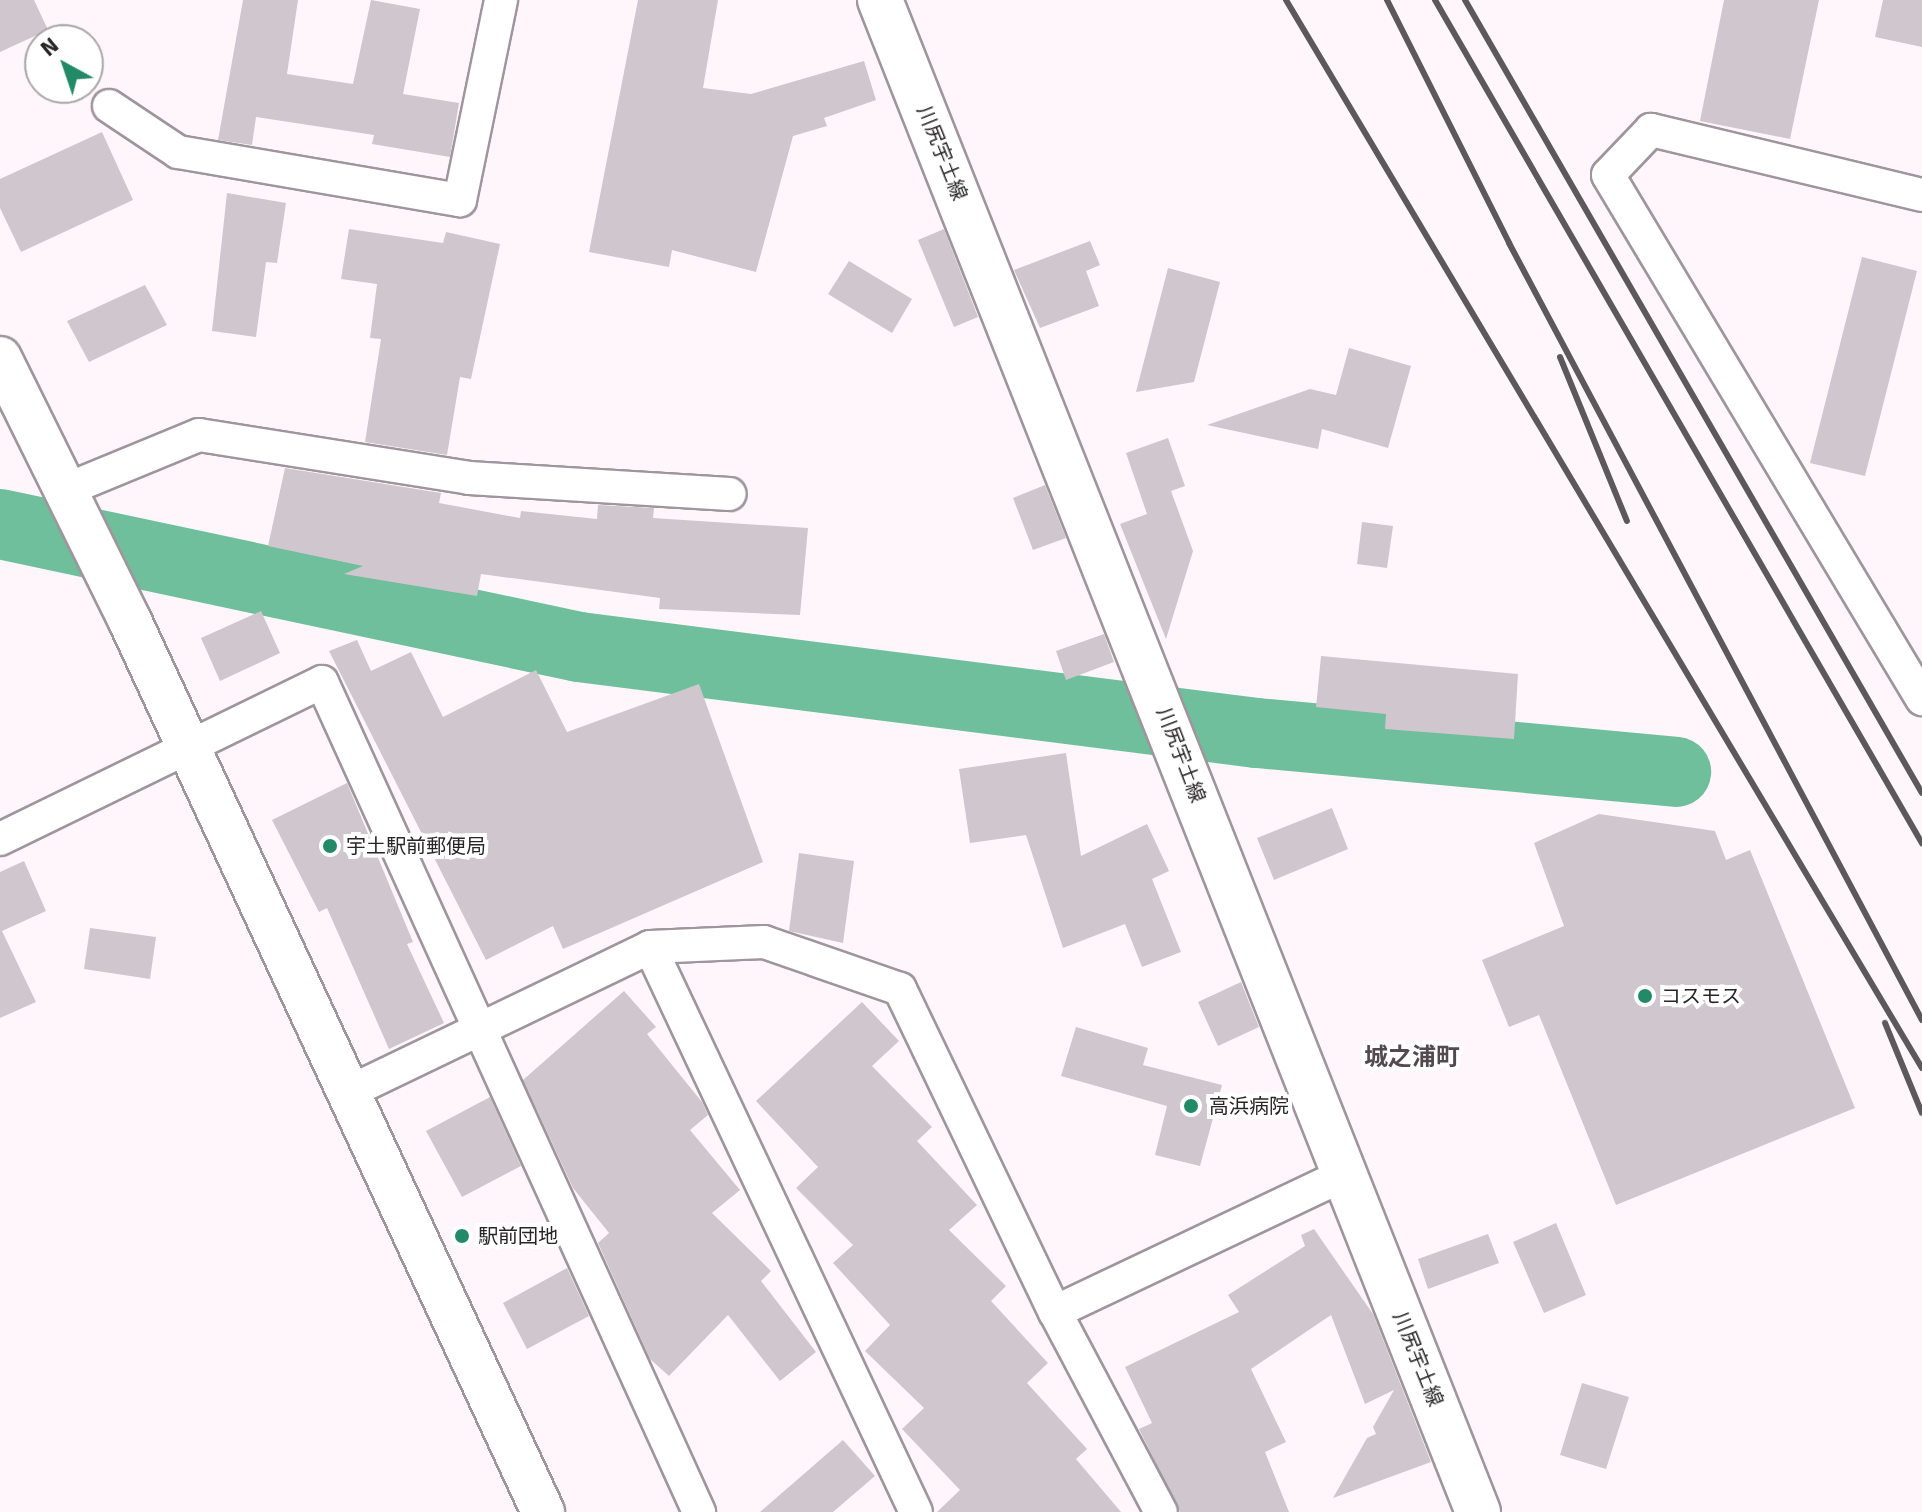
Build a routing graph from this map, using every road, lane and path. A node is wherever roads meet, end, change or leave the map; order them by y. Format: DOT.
graph roads {
  1 [pos="501,0"];
  2 [pos="880,0"];
  3 [pos="109,106"];
  4 [pos="1922,195"];
  5 [pos="0,358"];
  6 [pos="63,491"];
  7 [pos="730,494"];
  8 [pos="1922,699"];
  9 [pos="188,749"];
  10 [pos="0,839"];
  11 [pos="650,947"];
  12 [pos="481,1029"];
  13 [pos="345,1094"];
  14 [pos="1345,1174"];
  15 [pos="1055,1312"];
  16 [pos="1477,1511"];
  17 [pos="543,1512"];
  18 [pos="699,1512"];
  19 [pos="916,1512"];
  20 [pos="1161,1512"];
  1 -- 3 [label="street"];
  2 -- 14 [label="main road, 川尻宇土線"];
  4 -- 8 [label="street"];
  5 -- 6 [label="street"];
  6 -- 7 [label="street"];
  6 -- 9 [label="street"];
  9 -- 10 [label="street"];
  9 -- 12 [label="street"];
  9 -- 13 [label="street"];
  11 -- 12 [label="street"];
  11 -- 15 [label="street"];
  11 -- 19 [label="street"];
  12 -- 13 [label="street"];
  12 -- 18 [label="street"];
  13 -- 17 [label="street"];
  14 -- 15 [label="street"];
  14 -- 16 [label="main road, 川尻宇土線"];
  15 -- 20 [label="street"];
}
